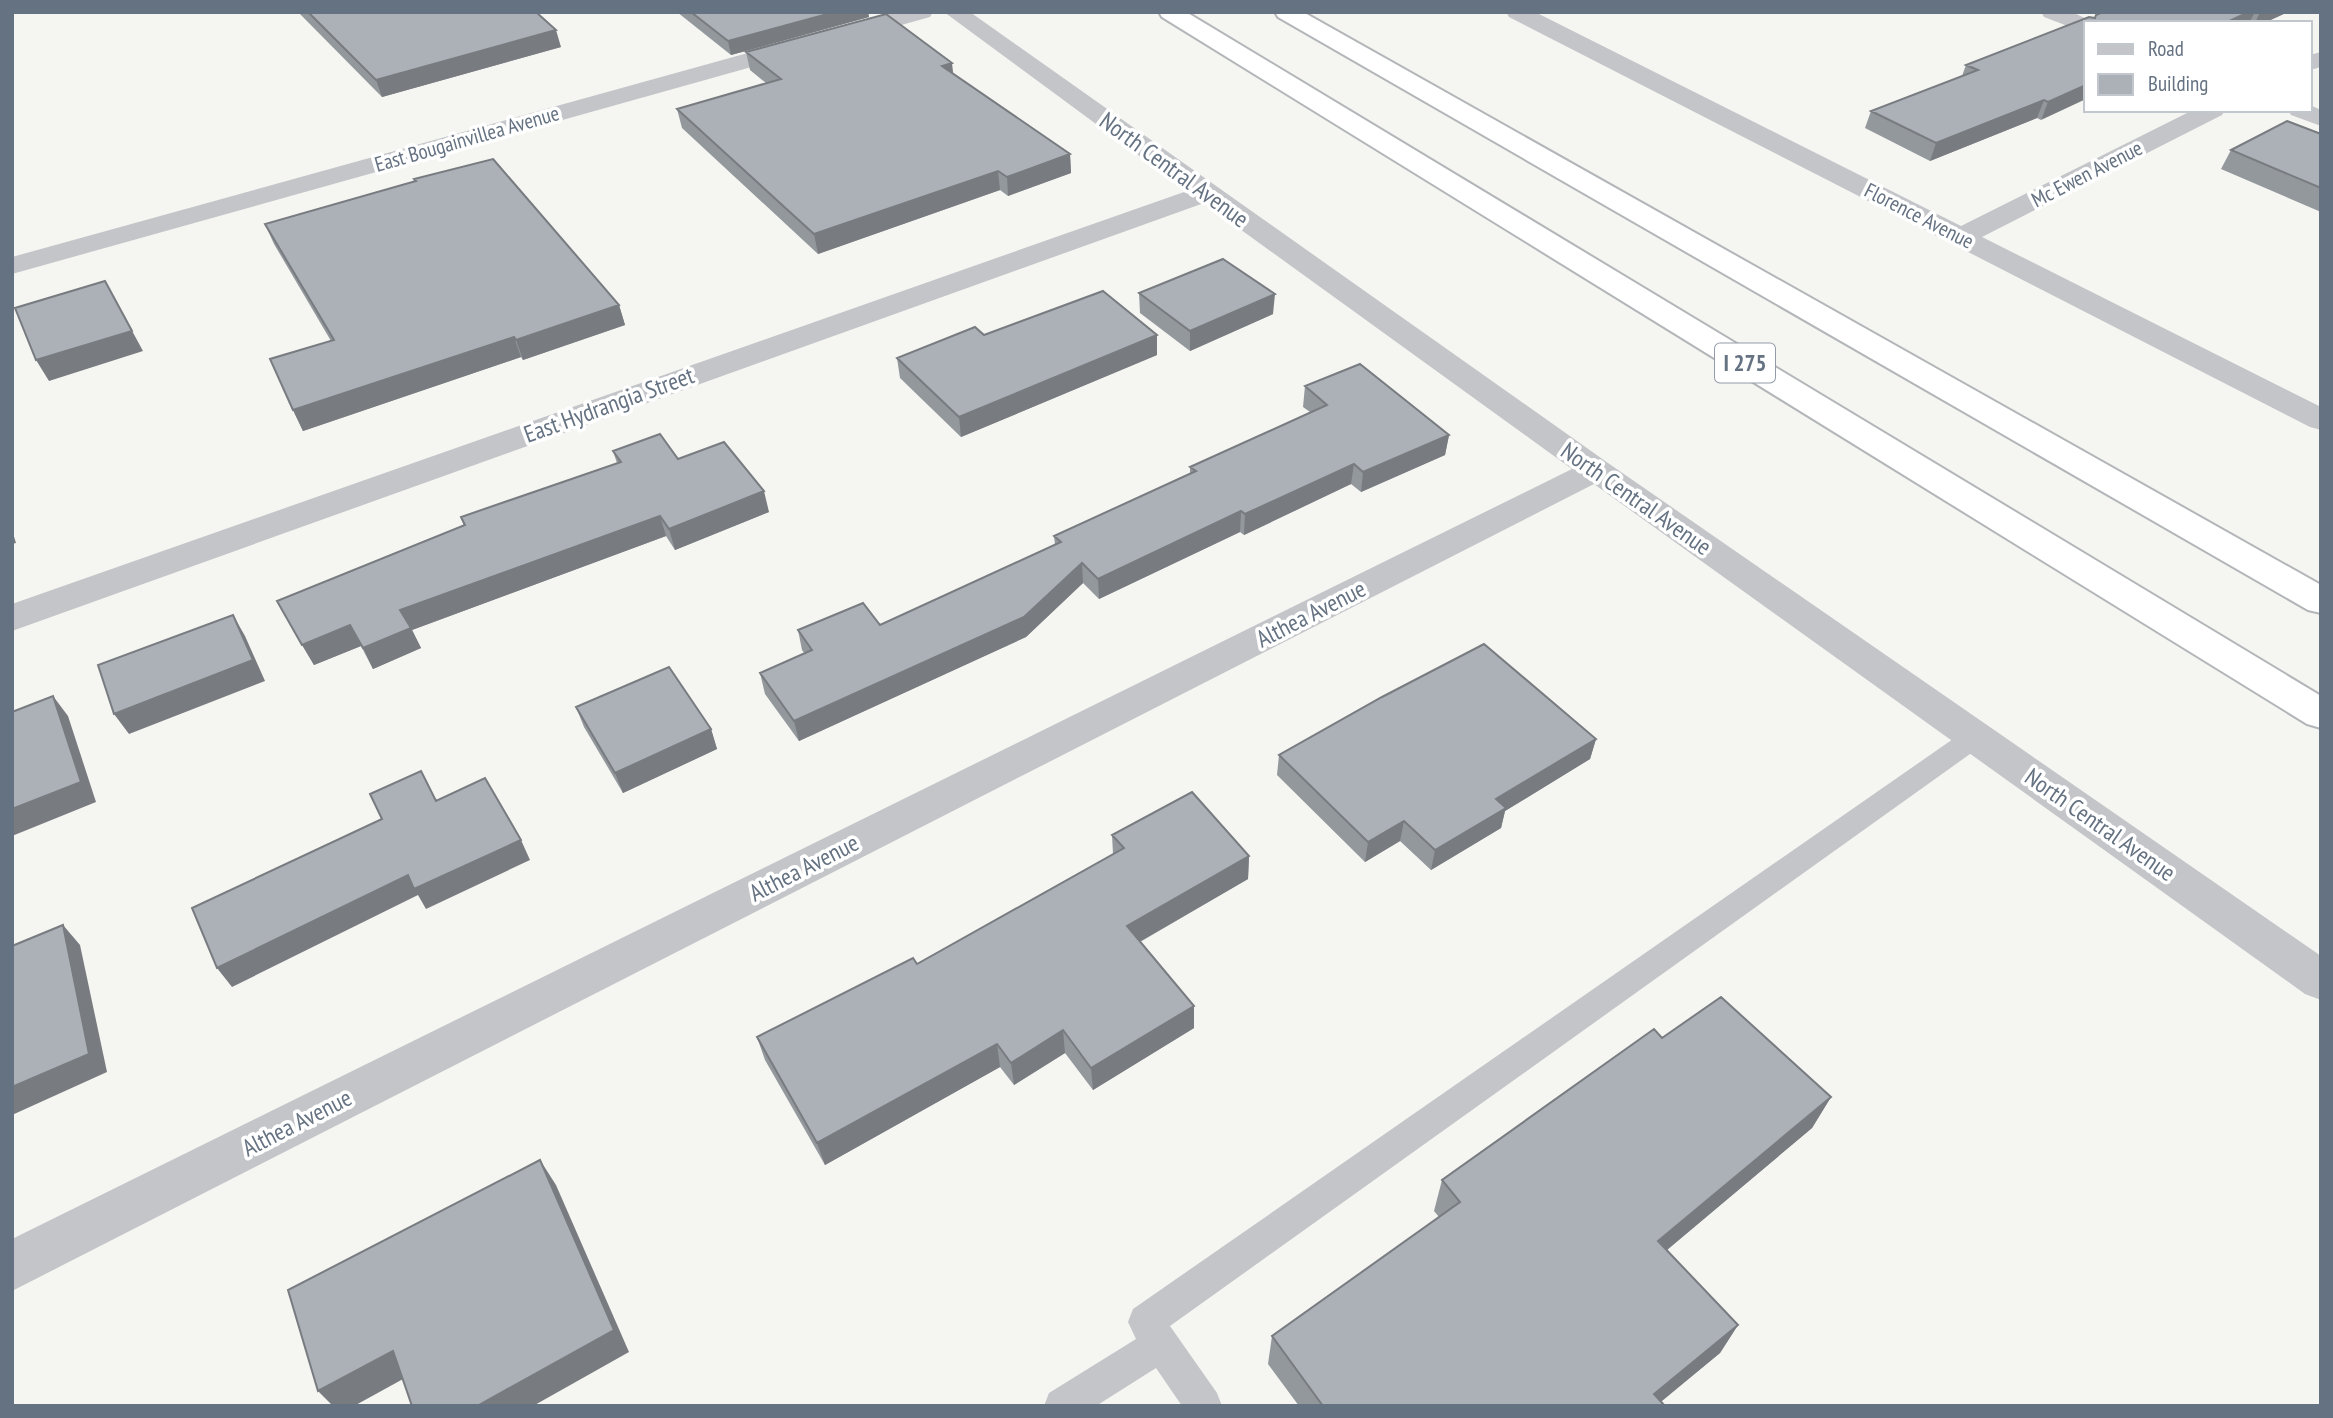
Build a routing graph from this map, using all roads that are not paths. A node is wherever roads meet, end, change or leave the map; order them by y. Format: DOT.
graph roads {
  1 [pos="922,12"];
  2 [pos="955,12"];
  3 [pos="1170,12"];
  4 [pos="1286,12"];
  5 [pos="1517,12"];
  6 [pos="2052,12"];
  7 [pos="2084,25"];
  8 [pos="2209,112"];
  9 [pos="1206,193"];
  10 [pos="1961,237"];
  11 [pos="12,266"];
  12 [pos="2321,420"];
  13 [pos="1596,470"];
  14 [pos="2321,601"];
  15 [pos="12,618"];
  16 [pos="2321,714"];
  17 [pos="1975,737"];
  18 [pos="2321,981"];
  19 [pos="12,1266"];
  20 [pos="1161,1344"];
  21 [pos="1062,1406"];
  22 [pos="1204,1406"];
  1 -- 11 [label="street, East Bougainvillea Avenue"];
  2 -- 9 [label="street, North Central Avenue"];
  3 -- 16 [label="highway, I 275"];
  4 -- 14 [label="highway"];
  5 -- 10 [label="street, Florence Avenue"];
  6 -- 7 [label="street"];
  8 -- 10 [label="street, Mc Ewen Avenue"];
  9 -- 13 [label="street, North Central Avenue"];
  9 -- 15 [label="street, East Hydrangia Street"];
  10 -- 12 [label="street, Florence Avenue"];
  13 -- 17 [label="street, North Central Avenue"];
  13 -- 19 [label="street, Althea Avenue"];
  17 -- 18 [label="street, North Central Avenue"];
  17 -- 20 [label="lane"];
  20 -- 21 [label="lane"];
  20 -- 22 [label="lane"];
}
